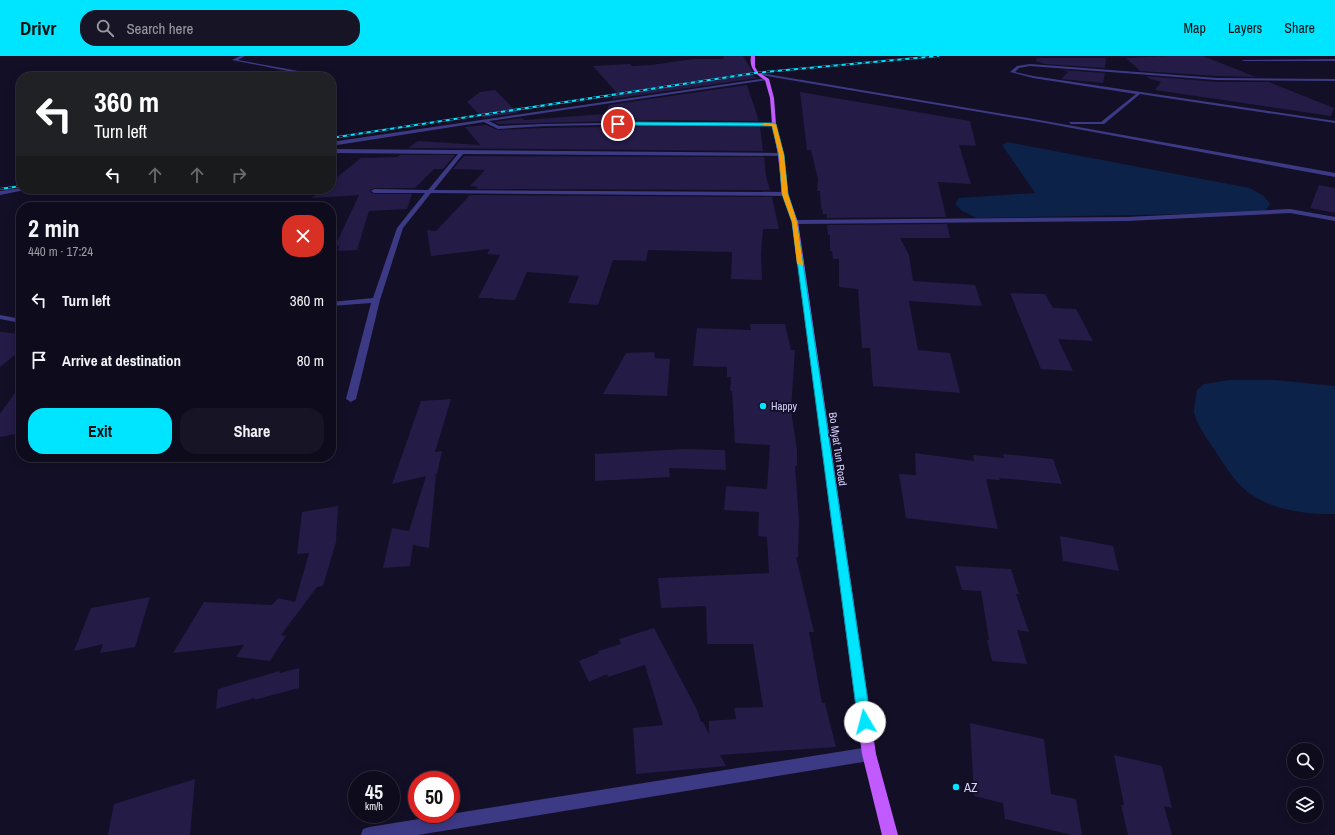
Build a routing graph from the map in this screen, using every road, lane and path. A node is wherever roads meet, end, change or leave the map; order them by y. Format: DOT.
graph roads {
  1 [pos="243,56"];
  2 [pos="753,56"];
  3 [pos="1335,60"];
  4 [pos="1244,61"];
  5 [pos="299,72"];
  6 [pos="755,73"];
  7 [pos="767,79"];
  8 [pos="1335,80"];
  9 [pos="1139,93"];
  10 [pos="920,101"];
  11 [pos="961,114"];
  12 [pos="485,120"];
  13 [pos="1045,122"];
  14 [pos="1335,122"];
  15 [pos="774,124"];
  16 [pos="336,143"];
  17 [pos="336,151"];
  18 [pos="461,153"];
  19 [pos="781,155"];
  20 [pos="1240,164"];
  21 [pos="1335,175"];
  22 [pos="1335,181"];
  23 [pos="16,191"];
  24 [pos="374,191"];
  25 [pos="431,191"];
  26 [pos="0,193"];
  27 [pos="785,194"];
  28 [pos="1335,219"];
  29 [pos="794,222"];
  30 [pos="376,300"];
  31 [pos="336,304"];
  32 [pos="0,317"];
  33 [pos="16,319"];
  34 [pos="351,399"];
  35 [pos="869,754"];
  36 [pos="369,835"];
  37 [pos="890,835"];
  1 -- 5 [label="street"];
  2 -- 6 [label="main road"];
  3 -- 4 [label="street"];
  6 -- 7 [label="main road"];
  6 -- 10 [label="street"];
  7 -- 12 [label="street"];
  7 -- 15 [label="main road, Bo Myat Tun Road"];
  8 -- 9 [label="street"];
  9 -- 13 [label="street"];
  9 -- 14 [label="street"];
  10 -- 11 [label="street"];
  10 -- 13 [label="street"];
  12 -- 15 [label="street"];
  12 -- 16 [label="street"];
  13 -- 21 [label="street"];
  15 -- 19 [label="main road, Bo Myat Tun Road"];
  17 -- 18 [label="street"];
  18 -- 19 [label="street"];
  18 -- 25 [label="street"];
  19 -- 27 [label="main road, Bo Myat Tun Road"];
  20 -- 22 [label="street"];
  23 -- 26 [label="street"];
  24 -- 25 [label="street"];
  25 -- 27 [label="street"];
  25 -- 30 [label="street"];
  27 -- 29 [label="main road, Bo Myat Tun Road"];
  28 -- 29 [label="street"];
  29 -- 35 [label="main road, Bo Myat Tun Road"];
  30 -- 31 [label="street"];
  30 -- 34 [label="street"];
  32 -- 33 [label="street"];
  35 -- 36 [label="street"];
  35 -- 37 [label="main road, Bo Myat Tun Road"];
}
